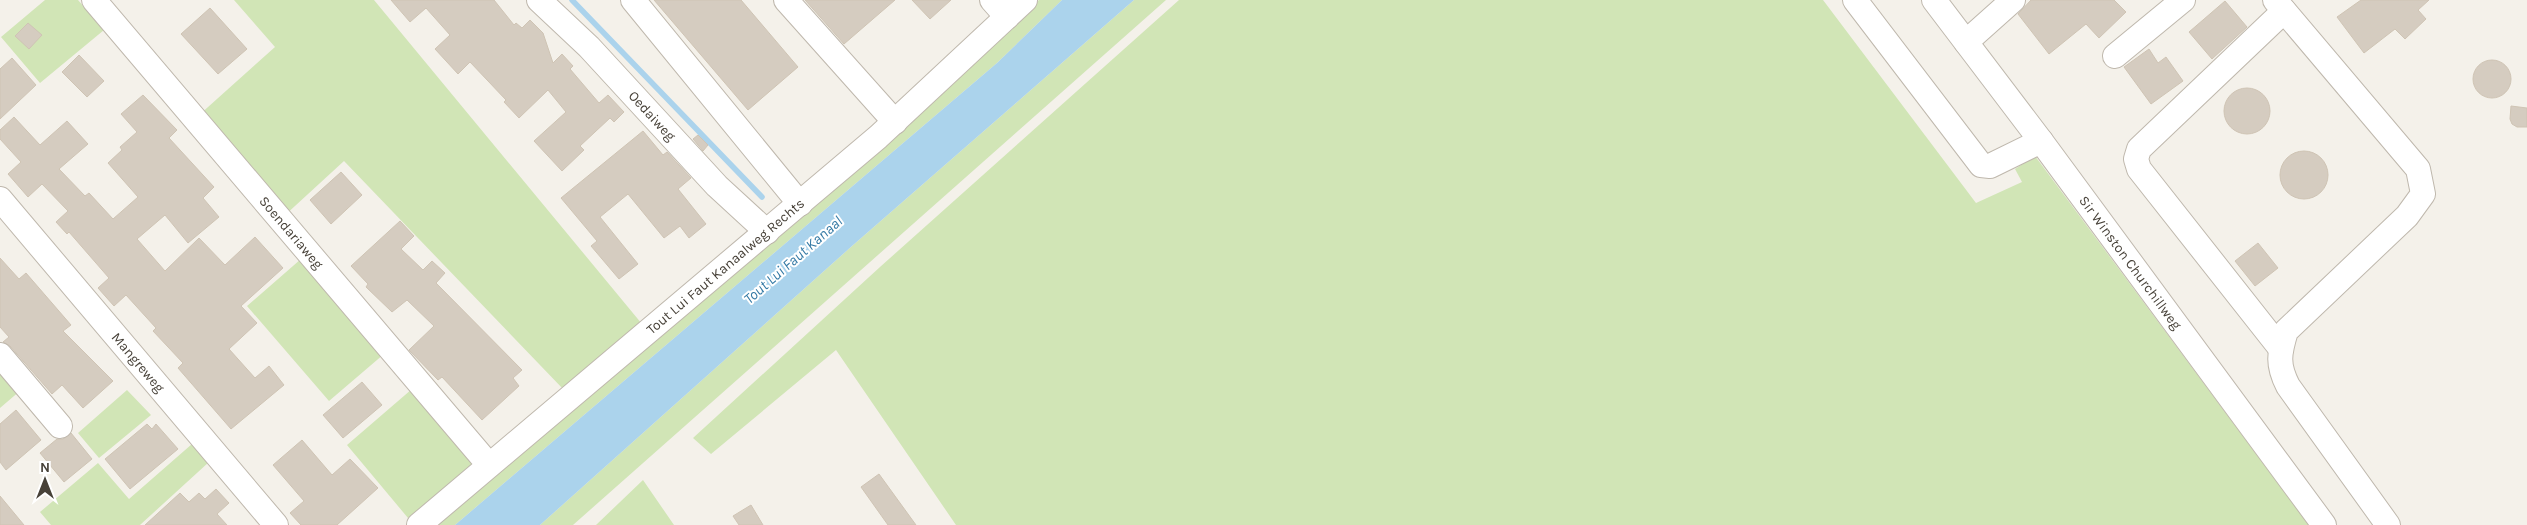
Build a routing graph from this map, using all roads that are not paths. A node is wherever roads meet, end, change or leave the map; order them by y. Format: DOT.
graph roads {
  1 [pos="94,0"];
  2 [pos="539,0"];
  3 [pos="633,0"];
  4 [pos="786,0"];
  5 [pos="1025,0"];
  6 [pos="1934,0"];
  7 [pos="1992,0"];
  8 [pos="2013,0"];
  9 [pos="2183,0"];
  10 [pos="1860,2"];
  11 [pos="2279,5"];
  12 [pos="1000,8"];
  13 [pos="1962,36"];
  14 [pos="2115,56"];
  15 [pos="895,122"];
  16 [pos="2041,141"];
  17 [pos="0,199"];
  18 [pos="800,204"];
  19 [pos="767,232"];
  20 [pos="2281,349"];
  21 [pos="0,355"];
  22 [pos="60,426"];
  23 [pos="489,465"];
  24 [pos="276,525"];
  25 [pos="419,525"];
  26 [pos="2324,525"];
  27 [pos="2388,525"];
  1 -- 23 [label="street, Soendariaweg"];
  2 -- 19 [label="street, Oedaiweg"];
  3 -- 18 [label="street"];
  4 -- 15 [label="street"];
  5 -- 12 [label="street, Tout Lui Faut Kanaalweg Rechts"];
  6 -- 13 [label="street, Sir Winston Churchillweg"];
  7 -- 13 [label="street"];
  8 -- 13 [label="street"];
  9 -- 14 [label="street"];
  10 -- 16 [label="street"];
  11 -- 20 [label="street"];
  11 -- 20 [label="street"];
  12 -- 15 [label="street, Tout Lui Faut Kanaalweg Rechts"];
  13 -- 16 [label="street, Sir Winston Churchillweg"];
  15 -- 18 [label="street, Tout Lui Faut Kanaalweg Rechts"];
  16 -- 26 [label="street, Sir Winston Churchillweg"];
  17 -- 24 [label="street, Mangreweg"];
  18 -- 19 [label="street, Tout Lui Faut Kanaalweg Rechts"];
  19 -- 23 [label="street, Tout Lui Faut Kanaalweg Rechts"];
  20 -- 27 [label="street"];
  21 -- 22 [label="street"];
  23 -- 25 [label="street, Tout Lui Faut Kanaalweg Rechts"];
}
